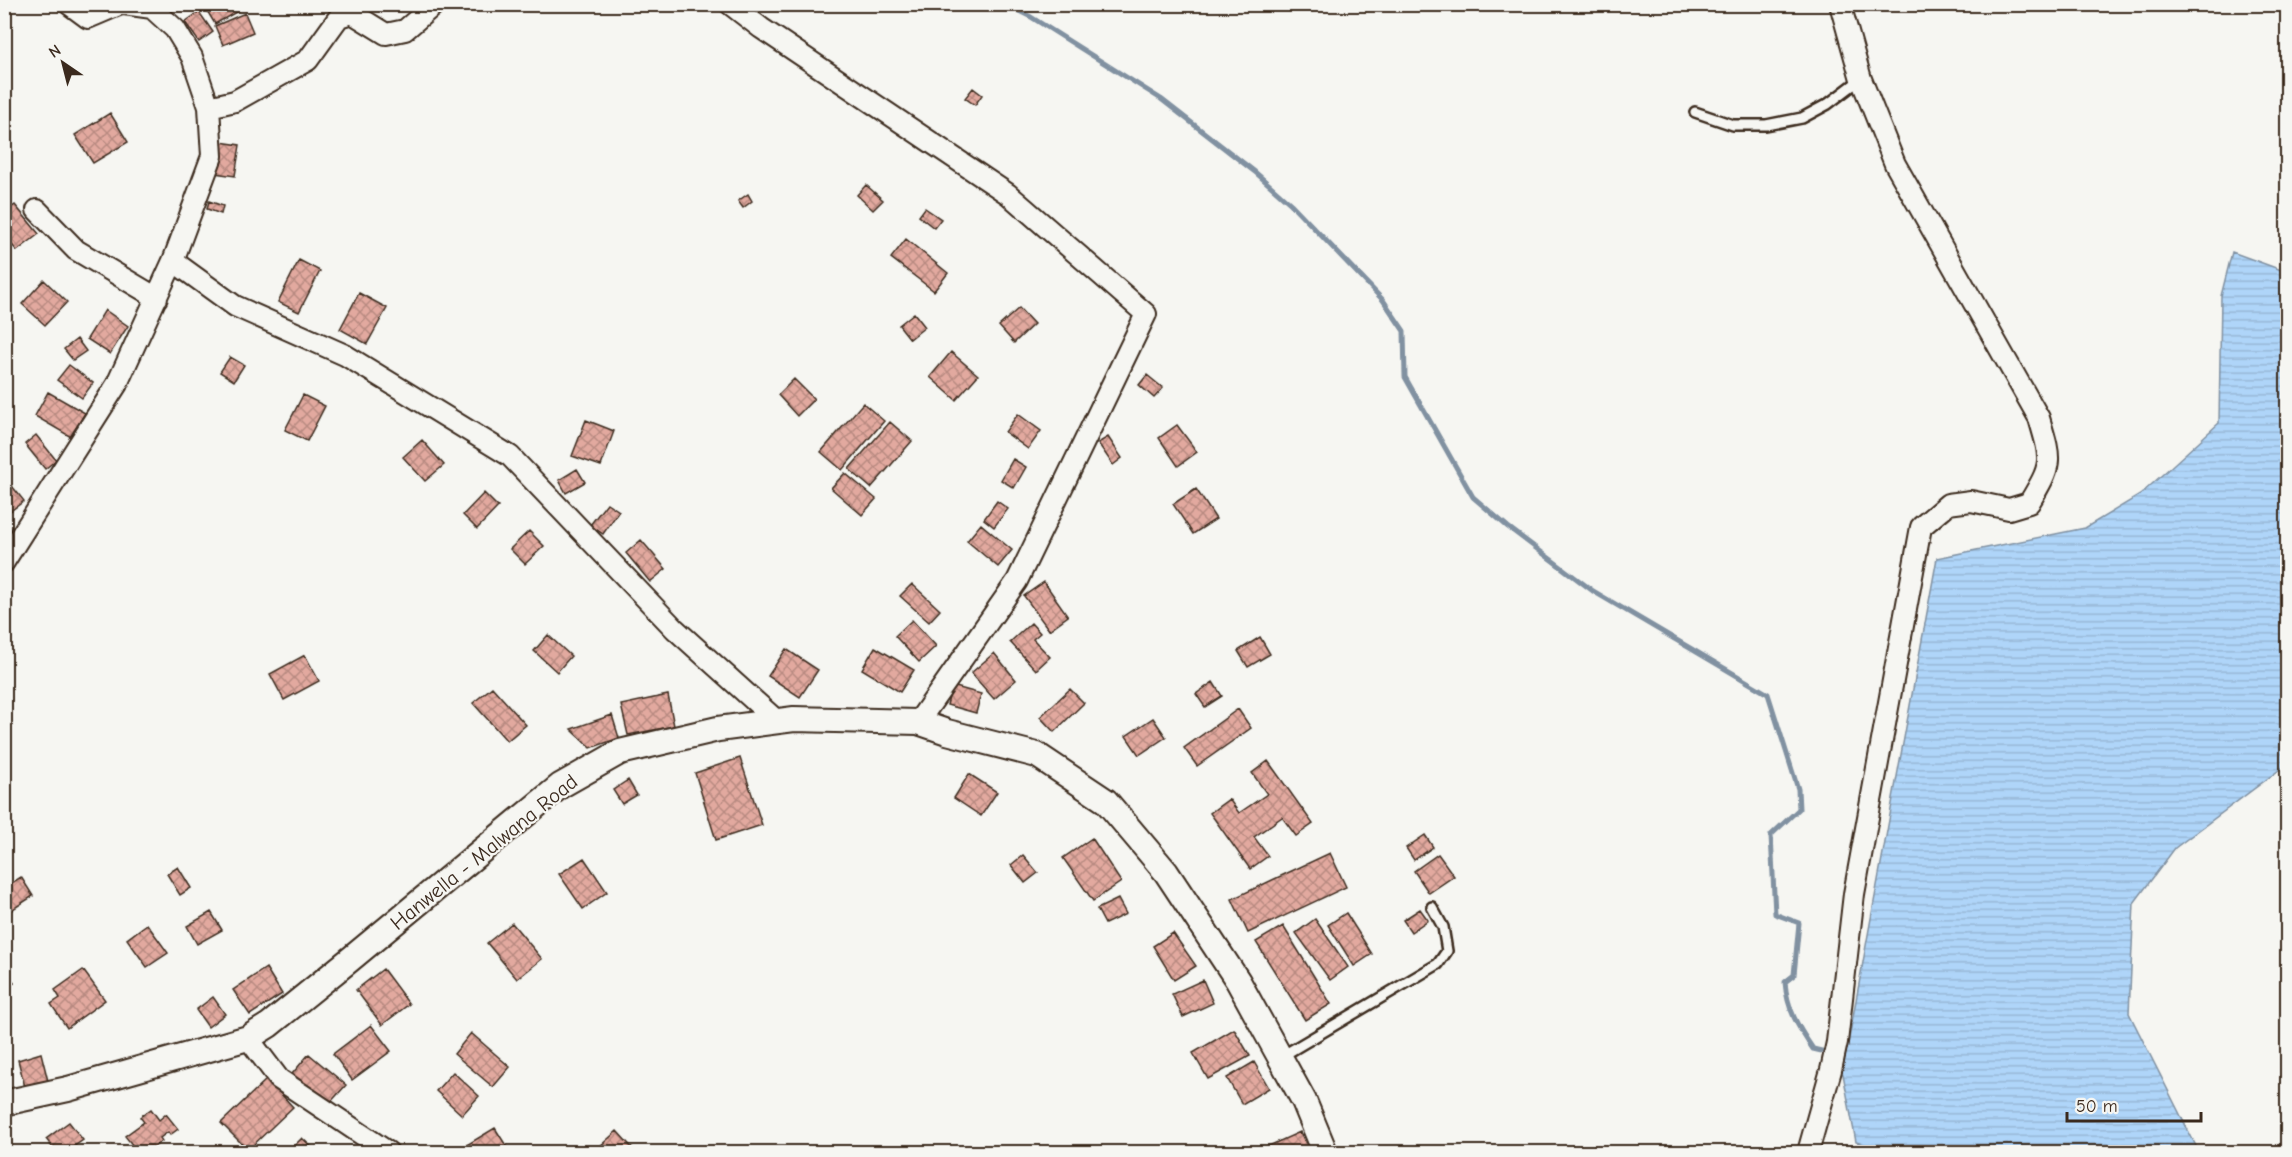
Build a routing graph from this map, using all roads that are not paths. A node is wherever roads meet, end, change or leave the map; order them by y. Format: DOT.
graph roads {
  1 [pos="69,4"];
  2 [pos="123,4"];
  3 [pos="435,4"];
  4 [pos="730,4"];
  5 [pos="1840,4"];
  6 [pos="1861,78"];
  7 [pos="209,107"];
  8 [pos="1695,112"];
  9 [pos="37,210"];
  10 [pos="173,261"];
  11 [pos="157,298"];
  12 [pos="4,562"];
  13 [pos="778,722"];
  14 [pos="918,722"];
  15 [pos="1432,906"];
  16 [pos="248,1038"];
  17 [pos="1280,1057"];
  18 [pos="4,1103"];
  19 [pos="388,1152"];
  20 [pos="1325,1152"];
  21 [pos="1808,1152"];
  1 -- 2 [label="street"];
  2 -- 7 [label="street"];
  3 -- 7 [label="street"];
  4 -- 14 [label="street"];
  5 -- 6 [label="street"];
  6 -- 8 [label="lane"];
  6 -- 21 [label="street"];
  7 -- 10 [label="street"];
  9 -- 11 [label="street"];
  10 -- 11 [label="street"];
  10 -- 13 [label="street"];
  11 -- 12 [label="street"];
  13 -- 14 [label="street, Hanwella - Malwana Road"];
  13 -- 16 [label="street, Hanwella - Malwana Road"];
  14 -- 17 [label="street, Hanwella - Malwana Road"];
  15 -- 17 [label="lane"];
  16 -- 18 [label="street, Hanwella - Malwana Road"];
  16 -- 19 [label="street"];
  17 -- 20 [label="street, Hanwella - Malwana Road"];
}
